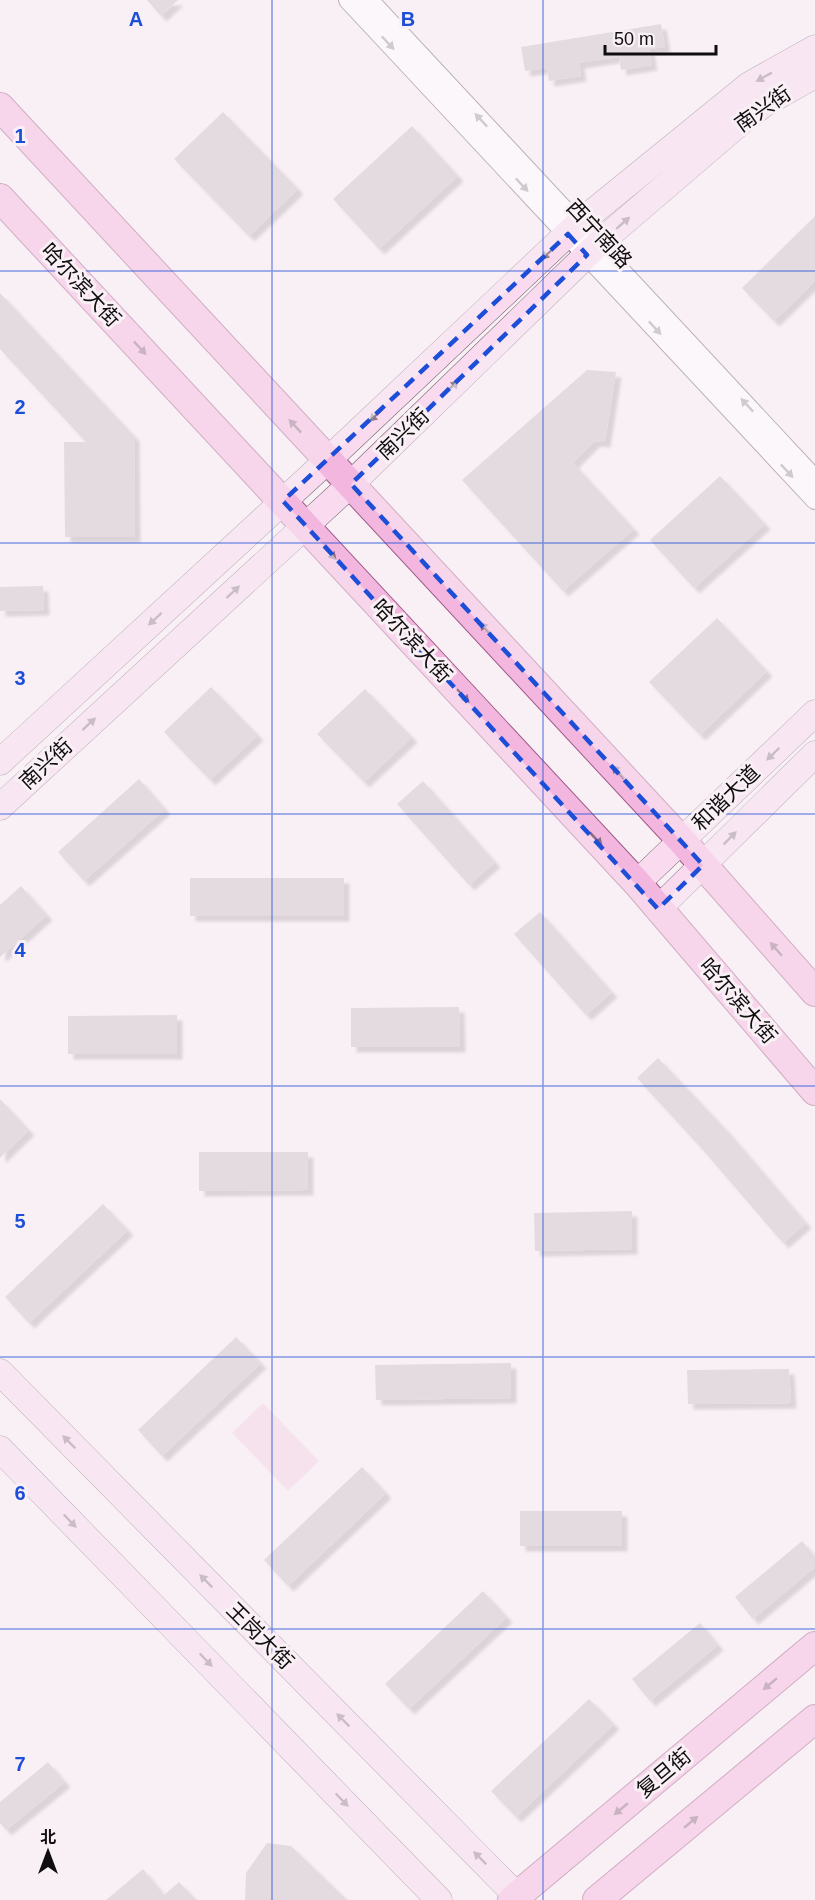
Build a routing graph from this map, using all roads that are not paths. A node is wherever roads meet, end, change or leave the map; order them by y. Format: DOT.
graph roads {
  1 [pos="348,0"];
  2 [pos="369,0"];
  3 [pos="815,48"];
  4 [pos="815,75"];
  5 [pos="0,107"];
  6 [pos="0,198"];
  7 [pos="573,229"];
  8 [pos="592,250"];
  9 [pos="327,461"];
  10 [pos="815,479"];
  11 [pos="351,484"];
  12 [pos="283,501"];
  13 [pos="815,501"];
  14 [pos="305,526"];
  15 [pos="815,713"];
  16 [pos="815,754"];
  17 [pos="0,762"];
  18 [pos="0,807"];
  19 [pos="682,841"];
  20 [pos="703,865"];
  21 [pos="637,883"];
  22 [pos="658,909"];
  23 [pos="815,993"];
  24 [pos="815,1091"];
  25 [pos="0,1372"];
  26 [pos="0,1449"];
  27 [pos="815,1646"];
  28 [pos="815,1719"];
  29 [pos="517,1899"];
  30 [pos="439,1900"];
  31 [pos="597,1900"];
  1 -- 7 [label="street, 西宁南路, one-way"];
  7 -- 2 [label="street, 西宁南路, one-way"];
  3 -- 7 [label="street, 南兴街, one-way"];
  8 -- 4 [label="street, 南兴街, one-way"];
  9 -- 5 [label="main road, one-way"];
  6 -- 12 [label="main road, 哈尔滨大街, one-way"];
  7 -- 8 [label="street, 西宁南路"];
  7 -- 9 [label="street, 南兴街, one-way"];
  10 -- 8 [label="street, 西宁南路, one-way"];
  11 -- 8 [label="street, 南兴街, one-way"];
  8 -- 13 [label="street, 西宁南路, one-way"];
  9 -- 11 [label="main road"];
  9 -- 12 [label="street, 南兴街"];
  11 -- 14 [label="street, 南兴街"];
  19 -- 11 [label="main road, one-way"];
  12 -- 14 [label="main road, 哈尔滨大街"];
  12 -- 17 [label="street, 南兴街, one-way"];
  18 -- 14 [label="street, 南兴街, one-way"];
  14 -- 21 [label="main road, 哈尔滨大街, one-way"];
  15 -- 19 [label="street, 和谐大道, one-way"];
  20 -- 16 [label="street, 和谐大道, one-way"];
  19 -- 20 [label="main road"];
  19 -- 21 [label="street, 和谐大道"];
  20 -- 22 [label="street, 和谐大道"];
  23 -- 20 [label="main road, one-way"];
  21 -- 22 [label="main road, 哈尔滨大街"];
  22 -- 24 [label="main road, 哈尔滨大街"];
  29 -- 25 [label="street, 王岗大街, one-way"];
  26 -- 30 [label="street, one-way"];
  27 -- 29 [label="main road, 复旦街, one-way"];
  31 -- 28 [label="main road, one-way"];
}
